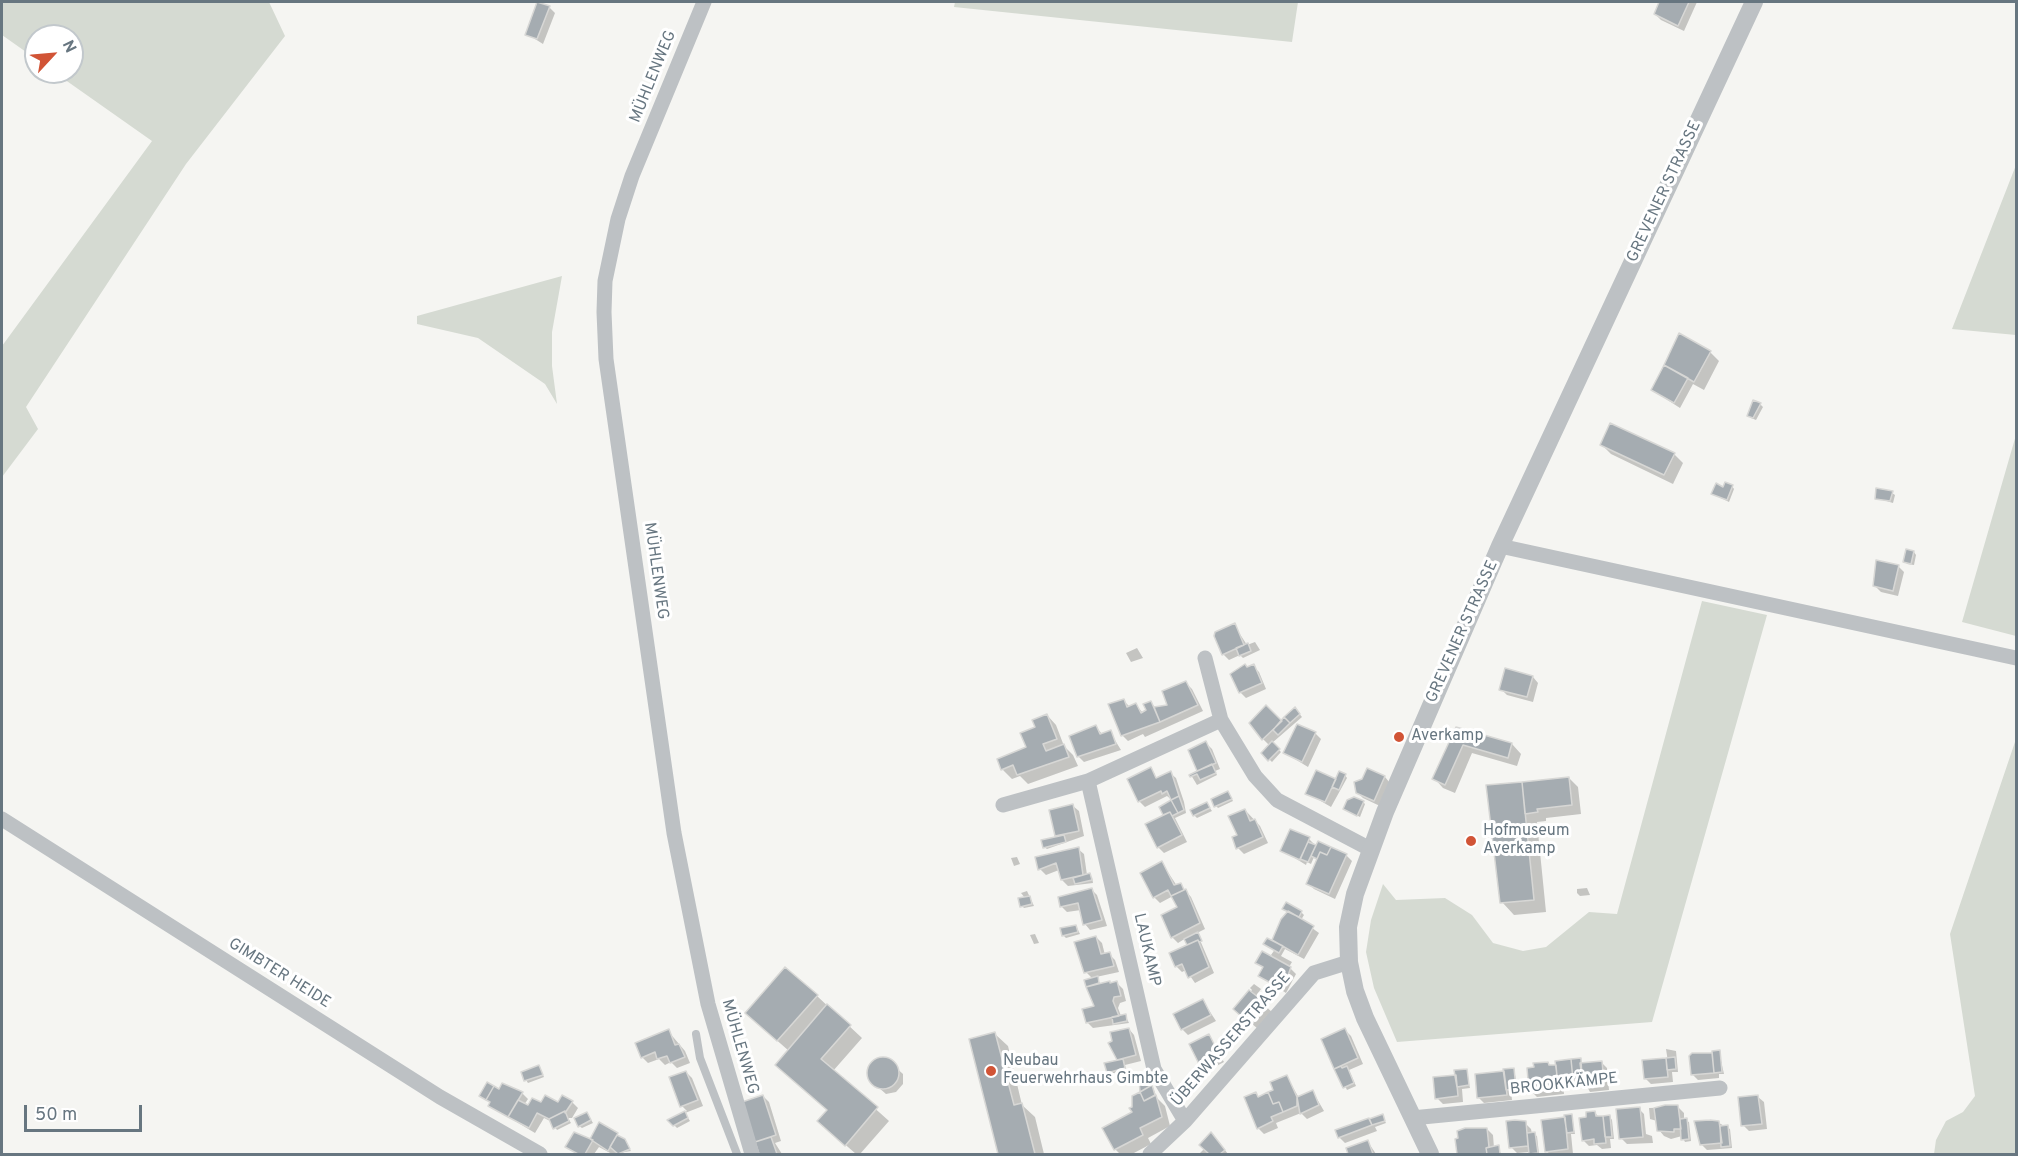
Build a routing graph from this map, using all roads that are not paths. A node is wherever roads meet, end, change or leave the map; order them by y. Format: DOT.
graph roads {
  1 [pos="704,2"];
  2 [pos="1754,2"];
  3 [pos="1500,546"];
  4 [pos="1205,658"];
  5 [pos="2016,658"];
  6 [pos="1221,720"];
  7 [pos="1088,781"];
  8 [pos="1003,805"];
  9 [pos="2,819"];
  10 [pos="1370,849"];
  11 [pos="1349,962"];
  12 [pos="696,1034"];
  13 [pos="1720,1088"];
  14 [pos="1412,1118"];
  15 [pos="1185,1121"];
  16 [pos="540,1155"];
  17 [pos="737,1155"];
  18 [pos="752,1155"];
  19 [pos="1150,1155"];
  20 [pos="1430,1155"];
  1 -- 18 [label="street, MÜHLENWEG"];
  2 -- 3 [label="street, GREVENER STRASSE"];
  3 -- 5 [label="street, GREVENER STRASSE"];
  3 -- 10 [label="street, GREVENER STRASSE"];
  4 -- 6 [label="street"];
  6 -- 7 [label="street"];
  6 -- 10 [label="street"];
  7 -- 8 [label="street"];
  7 -- 15 [label="street, LAUKAMP"];
  9 -- 16 [label="street, GIMBTER HEIDE"];
  10 -- 11 [label="street, GREVENER STRASSE"];
  11 -- 14 [label="street, GREVENER STRASSE"];
  11 -- 15 [label="street, ÜBERWASSERSTRASSE"];
  12 -- 17 [label="lane"];
  13 -- 14 [label="street, BROOKKÄMPE"];
  14 -- 20 [label="street, GREVENER STRASSE"];
  15 -- 19 [label="street, ÜBERWASSERSTRASSE"];
}
